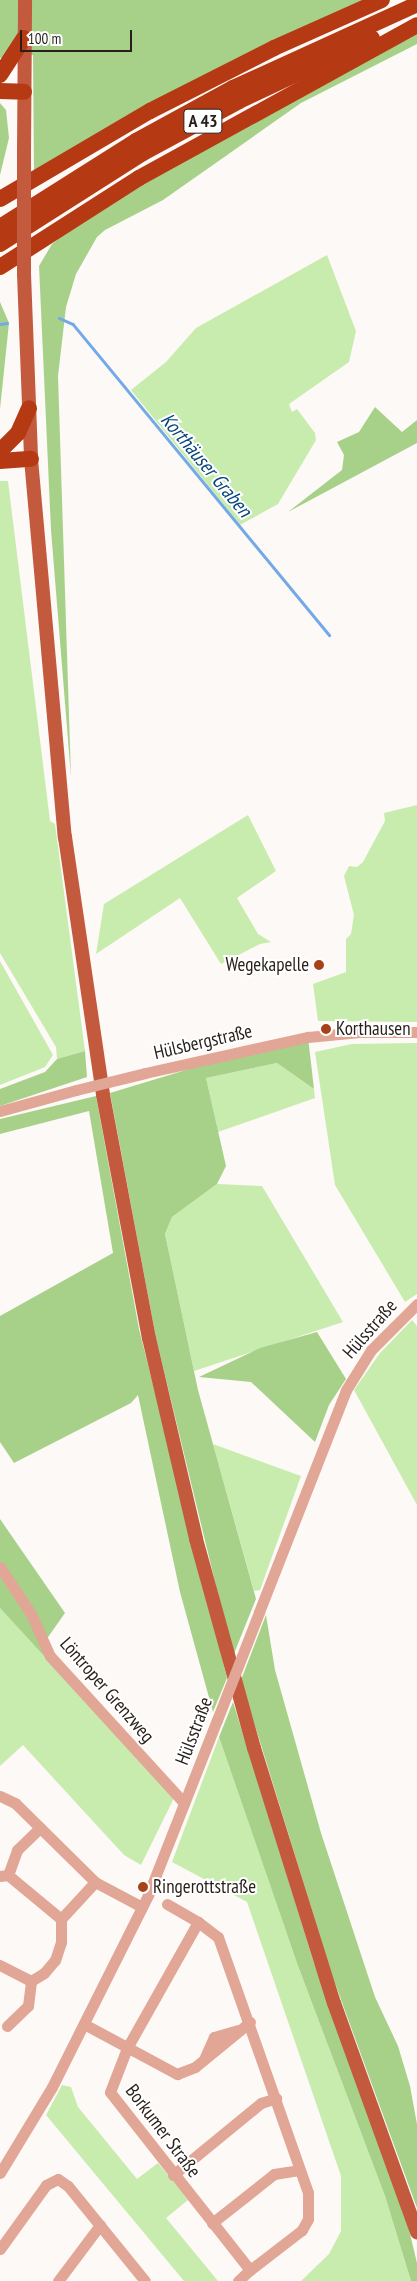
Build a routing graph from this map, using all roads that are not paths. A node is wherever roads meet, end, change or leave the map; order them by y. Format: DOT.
graph roads {
  1 [pos="25,0"];
  2 [pos="382,0"];
  3 [pos="417,4"];
  4 [pos="417,20"];
  5 [pos="417,25"];
  6 [pos="24,38"];
  7 [pos="0,75"];
  8 [pos="0,83"];
  9 [pos="24,87"];
  10 [pos="0,91"];
  11 [pos="0,199"];
  12 [pos="0,227"];
  13 [pos="0,244"];
  14 [pos="0,267"];
  15 [pos="29,408"];
  16 [pos="0,452"];
  17 [pos="31,455"];
  18 [pos="0,461"];
  19 [pos="417,1032"];
  20 [pos="0,1111"];
  21 [pos="417,1304"];
  22 [pos="0,1566"];
  23 [pos="0,1796"];
  24 [pos="184,1803"];
  25 [pos="40,1828"];
  26 [pos="4,1875"];
  27 [pos="95,1882"];
  28 [pos="167,1904"];
  29 [pos="142,1907"];
  30 [pos="61,1920"];
  31 [pos="198,1922"];
  32 [pos="0,1965"];
  33 [pos="30,1981"];
  34 [pos="84,2024"];
  35 [pos="246,2025"];
  36 [pos="7,2026"];
  37 [pos="127,2048"];
  38 [pos="276,2098"];
  39 [pos="299,2170"];
  40 [pos="0,2173"];
  41 [pos="173,2175"];
  42 [pos="212,2223"];
  43 [pos="100,2225"];
  44 [pos="417,2232"];
  45 [pos="0,2249"];
  46 [pos="250,2270"];
  47 [pos="58,2281"];
  48 [pos="145,2281"];
  49 [pos="238,2281"];
  1 -- 6 [label="main road"];
  2 -- 11 [label="highway"];
  3 -- 12 [label="highway, A 43"];
  4 -- 13 [label="highway, A 43"];
  5 -- 14 [label="highway"];
  6 -- 7 [label="highway"];
  6 -- 9 [label="main road"];
  8 -- 9 [label="highway"];
  9 -- 10 [label="highway"];
  9 -- 15 [label="main road, bridge"];
  15 -- 16 [label="highway"];
  15 -- 17 [label="main road"];
  16 -- 17 [label="highway"];
  17 -- 18 [label="highway"];
  17 -- 44 [label="main road"];
  19 -- 20 [label="street, Hülsbergstraße, bridge"];
  21 -- 24 [label="street, Hülsstraße, bridge"];
  22 -- 24 [label="street, Löntroper Grenzweg"];
  23 -- 25 [label="street"];
  24 -- 29 [label="street, Hülsstraße"];
  25 -- 26 [label="street"];
  25 -- 27 [label="street"];
  26 -- 30 [label="street"];
  27 -- 29 [label="street"];
  27 -- 30 [label="street"];
  28 -- 31 [label="street"];
  29 -- 34 [label="street, Hülsstraße"];
  30 -- 33 [label="street"];
  31 -- 35 [label="street"];
  31 -- 37 [label="street, Borkumer Straße"];
  32 -- 33 [label="street"];
  33 -- 36 [label="street"];
  34 -- 37 [label="street"];
  34 -- 40 [label="street, Hülsstraße"];
  35 -- 37 [label="street"];
  35 -- 38 [label="street"];
  37 -- 41 [label="street, Borkumer Straße"];
  38 -- 39 [label="street"];
  38 -- 41 [label="street"];
  39 -- 42 [label="street"];
  39 -- 46 [label="street"];
  41 -- 42 [label="street, Borkumer Straße"];
  42 -- 46 [label="street, Borkumer Straße"];
  43 -- 45 [label="street"];
  43 -- 47 [label="street"];
  43 -- 48 [label="street"];
  46 -- 49 [label="street"];
}
